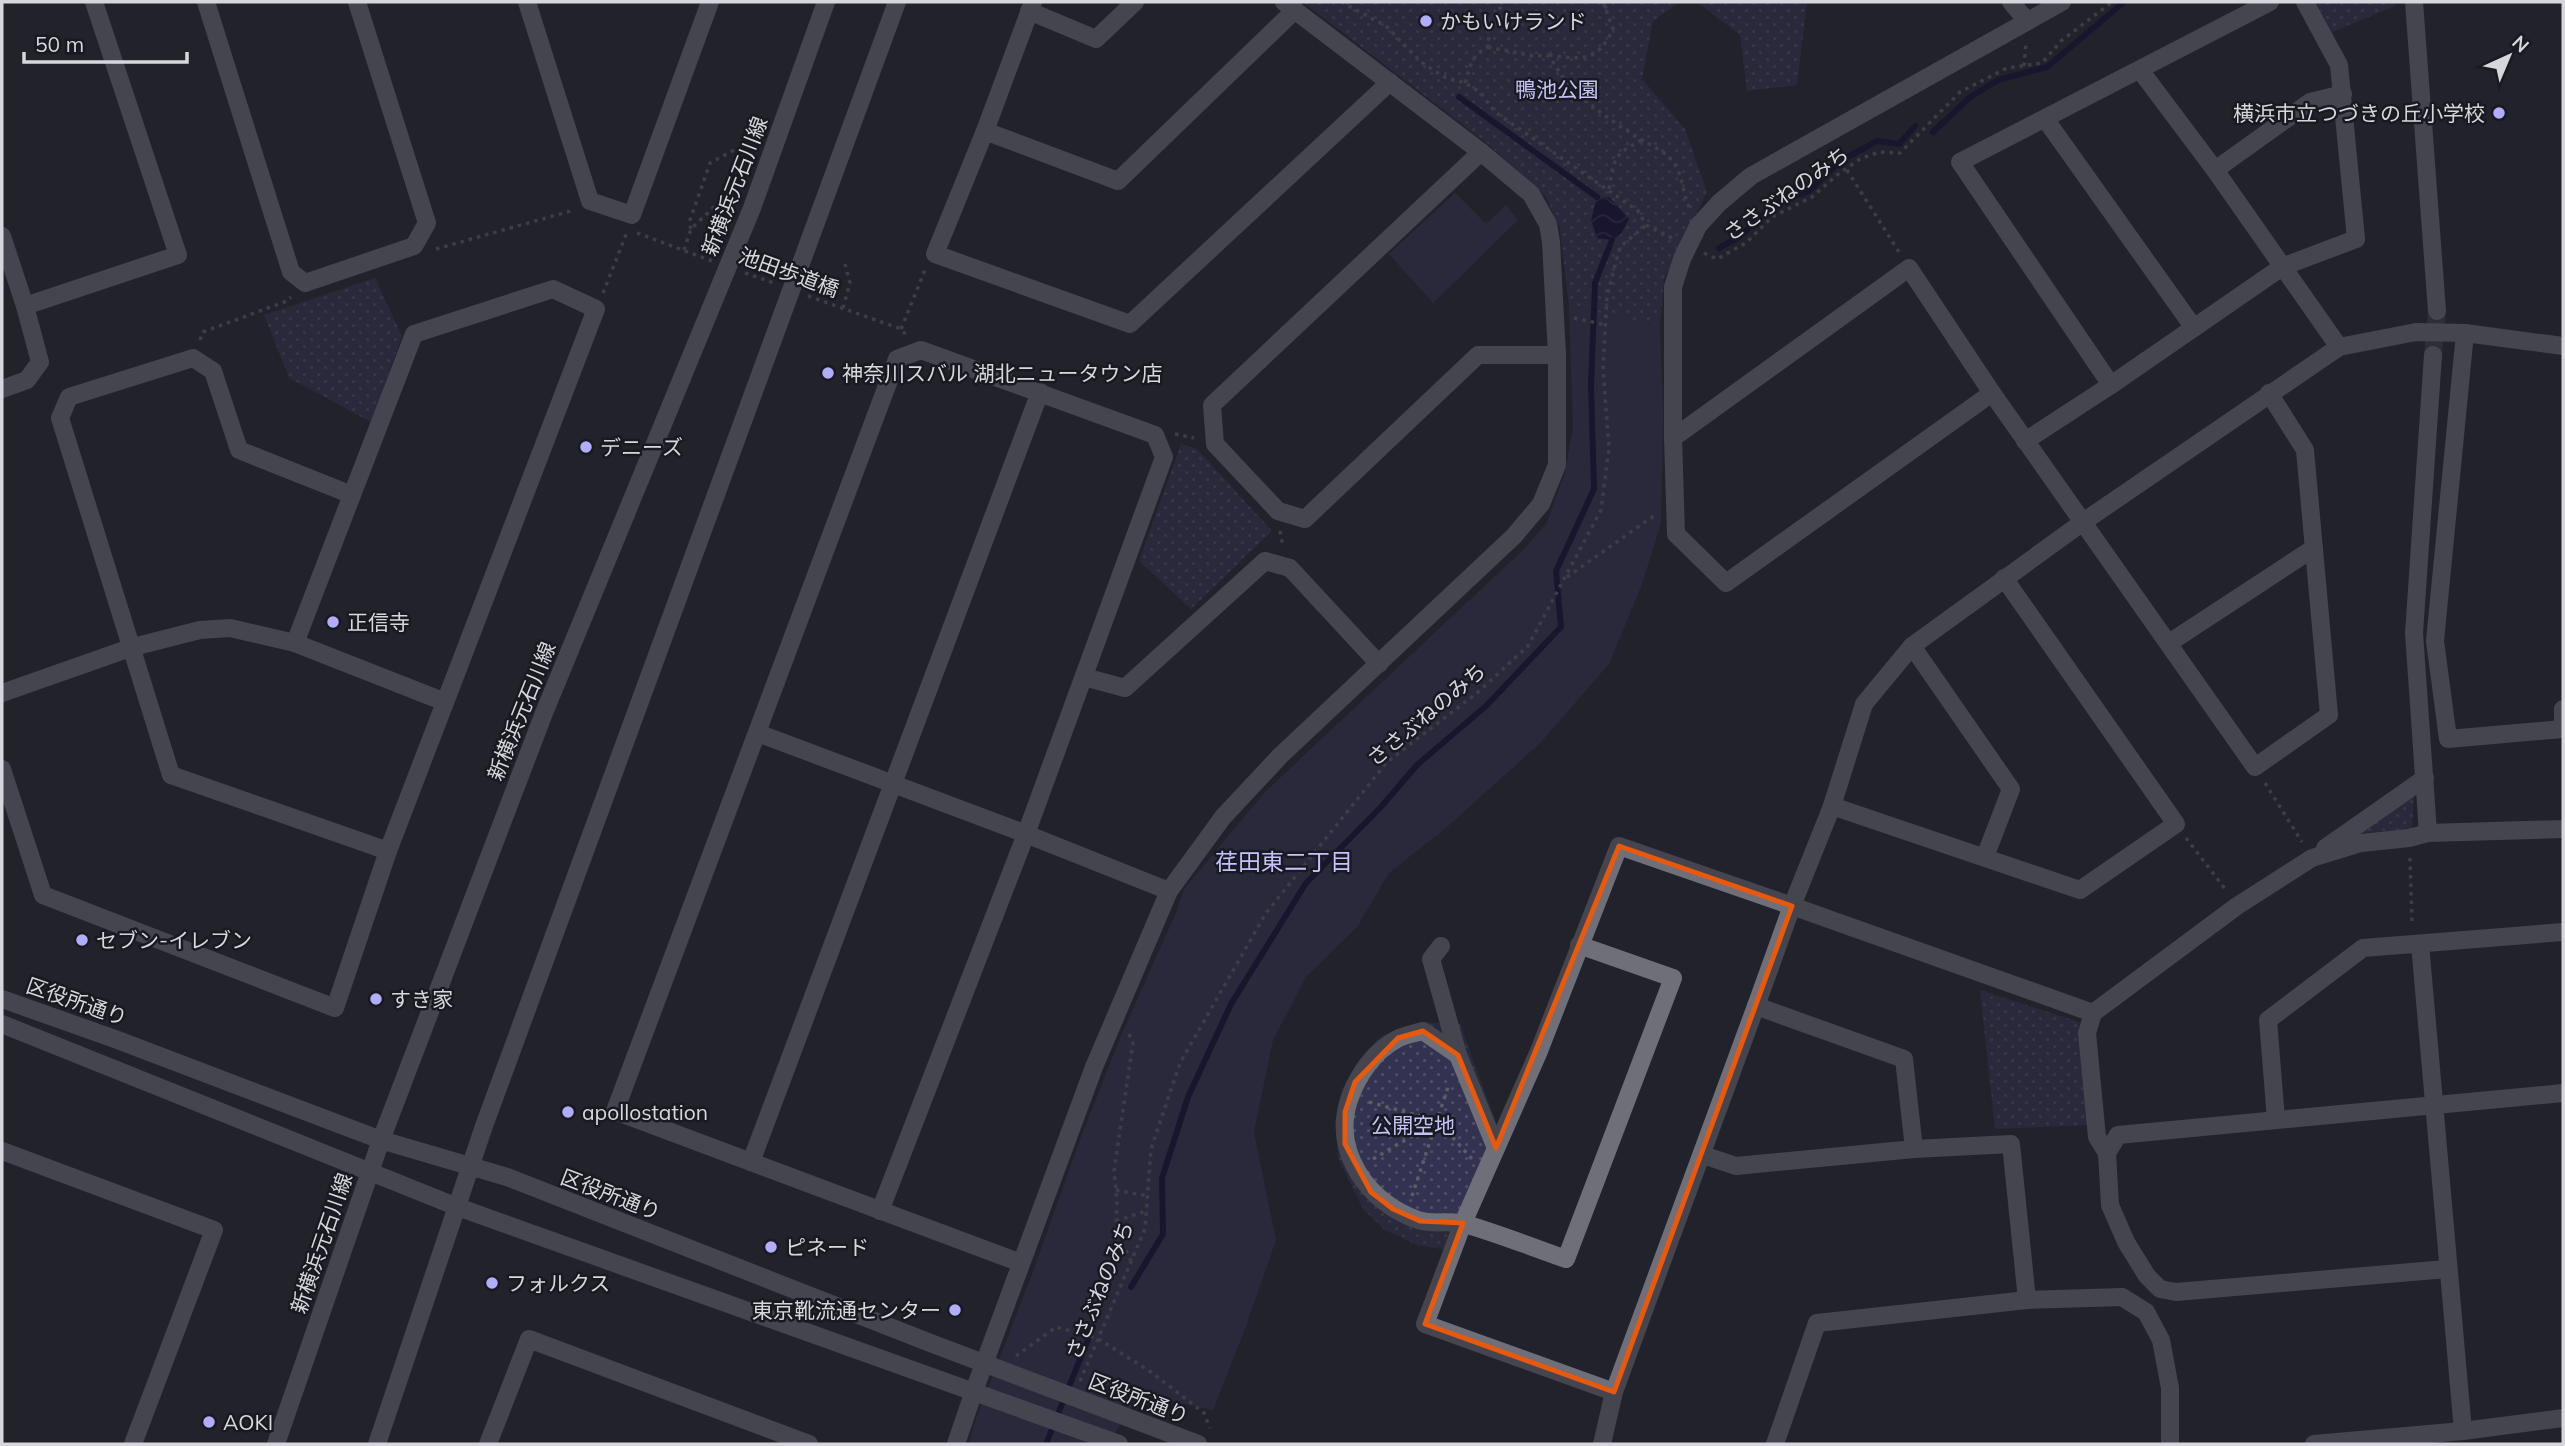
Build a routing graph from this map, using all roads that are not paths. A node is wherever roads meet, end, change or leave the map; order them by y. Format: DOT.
graph roads {
  1 [pos="94,2"];
  2 [pos="206,2"];
  3 [pos="357,2"];
  4 [pos="527,2"];
  5 [pos="709,2"];
  6 [pos="826,2"];
  7 [pos="897,2"];
  8 [pos="1135,2"];
  9 [pos="2011,2"];
  10 [pos="2062,2"];
  11 [pos="2270,2"];
  12 [pos="2305,2"];
  13 [pos="2414,2"];
  14 [pos="1290,6"];
  15 [pos="1031,7"];
  16 [pos="699,10"];
  17 [pos="2027,21"];
  18 [pos="2140,70"];
  19 [pos="1390,82"];
  20 [pos="2343,94"];
  21 [pos="2046,120"];
  22 [pos="985,131"];
  23 [pos="1481,152"];
  24 [pos="2215,170"];
  25 [pos="2,236"];
  26 [pos="2282,267"];
  27 [pos="25,306"];
  28 [pos="2437,311"];
  29 [pos="2194,328"];
  30 [pos="2465,333"];
  31 [pos="2563,346"];
  32 [pos="2339,347"];
  33 [pos="1556,355"];
  34 [pos="2432,355"];
  35 [pos="2111,385"];
  36 [pos="2,389"];
  37 [pos="1040,392"];
  38 [pos="1992,393"];
  39 [pos="2269,393"];
  40 [pos="1672,438"];
  41 [pos="2025,441"];
  42 [pos="352,495"];
  43 [pos="2083,522"];
  44 [pos="2314,548"];
  45 [pos="2004,578"];
  46 [pos="295,643"];
  47 [pos="2169,643"];
  48 [pos="1912,646"];
  49 [pos="133,647"];
  50 [pos="1379,664"];
  51 [pos="1084,677"];
  52 [pos="2,693"];
  53 [pos="445,702"];
  54 [pos="2563,709"];
  55 [pos="758,733"];
  56 [pos="2,769"];
  57 [pos="2426,778"];
  58 [pos="894,784"];
  59 [pos="1832,806"];
  60 [pos="2563,829"];
  61 [pos="2428,833"];
  62 [pos="1026,834"];
  63 [pos="388,851"];
  64 [pos="1985,857"];
  65 [pos="2312,858"];
  66 [pos="1169,891"];
  67 [pos="1792,906"];
  68 [pos="2563,932"];
  69 [pos="1579,944"];
  70 [pos="2417,945"];
  71 [pos="1441,946"];
  72 [pos="2,999"];
  73 [pos="1756,1006"];
  74 [pos="2093,1013"];
  75 [pos="2,1024"];
  76 [pos="1458,1055"];
  77 [pos="2563,1093"];
  78 [pos="2433,1105"];
  79 [pos="2276,1119"];
  80 [pos="381,1140"];
  81 [pos="1496,1148"];
  82 [pos="1914,1149"];
  83 [pos="2,1152"];
  84 [pos="2108,1153"];
  85 [pos="1703,1155"];
  86 [pos="751,1162"];
  87 [pos="470,1168"];
  88 [pos="370,1174"];
  89 [pos="456,1206"];
  90 [pos="880,1211"];
  91 [pos="1462,1223"];
  92 [pos="1021,1264"];
  93 [pos="2448,1269"];
  94 [pos="2027,1300"];
  95 [pos="933,1344"];
  96 [pos="984,1364"];
  97 [pos="975,1391"];
  98 [pos="1614,1392"];
  99 [pos="1024,1409"];
  100 [pos="2563,1418"];
  101 [pos="2463,1431"];
  102 [pos="133,1444"];
  103 [pos="276,1444"];
  104 [pos="377,1444"];
  105 [pos="488,1444"];
  106 [pos="809,1444"];
  107 [pos="957,1444"];
  108 [pos="1119,1444"];
  109 [pos="1198,1444"];
  110 [pos="1602,1444"];
  111 [pos="1774,1444"];
  112 [pos="2170,1444"];
  113 [pos="2314,1444"];
  1 -- 27 [label="street"];
  2 -- 3 [label="street"];
  4 -- 16 [label="street"];
  5 -- 16 [label="street"];
  6 -- 80 [label="street, 新横浜元石川線"];
  7 -- 87 [label="street"];
  8 -- 15 [label="street"];
  9 -- 17 [label="street"];
  10 -- 17 [label="street"];
  11 -- 18 [label="street"];
  12 -- 20 [label="street"];
  13 -- 28 [label="street"];
  14 -- 19 [label="street"];
  14 -- 22 [label="street"];
  15 -- 22 [label="street"];
  17 -- 40 [label="street"];
  18 -- 21 [label="street"];
  18 -- 24 [label="street"];
  19 -- 22 [label="street"];
  19 -- 23 [label="street"];
  20 -- 24 [label="street"];
  20 -- 26 [label="street"];
  21 -- 29 [label="street"];
  21 -- 35 [label="street"];
  23 -- 33 [label="street"];
  23 -- 33 [label="street"];
  24 -- 26 [label="street"];
  25 -- 27 [label="street"];
  26 -- 29 [label="street"];
  26 -- 32 [label="street"];
  27 -- 36 [label="street"];
  29 -- 35 [label="street"];
  30 -- 31 [label="street"];
  30 -- 32 [label="street"];
  30 -- 54 [label="street"];
  32 -- 39 [label="street"];
  33 -- 50 [label="street"];
  34 -- 57 [label="street"];
  35 -- 41 [label="street"];
  37 -- 51 [label="street"];
  37 -- 55 [label="street"];
  37 -- 58 [label="street"];
  38 -- 40 [label="street"];
  38 -- 40 [label="street"];
  38 -- 41 [label="street"];
  39 -- 43 [label="street"];
  39 -- 44 [label="street"];
  41 -- 43 [label="street"];
  42 -- 46 [label="street"];
  42 -- 49 [label="street"];
  42 -- 53 [label="street"];
  43 -- 45 [label="street"];
  43 -- 47 [label="street"];
  44 -- 47 [label="street"];
  44 -- 47 [label="street"];
  45 -- 48 [label="street"];
  45 -- 64 [label="street"];
  46 -- 49 [label="street"];
  46 -- 53 [label="street"];
  48 -- 59 [label="street"];
  48 -- 64 [label="street"];
  49 -- 52 [label="street"];
  49 -- 63 [label="street"];
  50 -- 51 [label="street"];
  50 -- 66 [label="street"];
  51 -- 62 [label="street"];
  53 -- 63 [label="street"];
  55 -- 58 [label="street"];
  55 -- 86 [label="street"];
  56 -- 63 [label="street"];
  57 -- 61 [label="street"];
  57 -- 65 [label="street"];
  58 -- 62 [label="street"];
  58 -- 86 [label="street"];
  59 -- 64 [label="street"];
  59 -- 67 [label="street"];
  60 -- 61 [label="street"];
  61 -- 65 [label="street"];
  62 -- 66 [label="street"];
  62 -- 90 [label="street"];
  65 -- 74 [label="street"];
  66 -- 92 [label="street"];
  67 -- 69 [label="street"];
  67 -- 73 [label="street"];
  67 -- 74 [label="street"];
  68 -- 70 [label="street"];
  69 -- 81 [label="street"];
  69 -- 91 [label="street"];
  70 -- 78 [label="street"];
  70 -- 79 [label="street"];
  71 -- 76 [label="street"];
  72 -- 80 [label="street, 区役所通り"];
  73 -- 82 [label="street"];
  73 -- 98 [label="street"];
  74 -- 84 [label="street"];
  75 -- 88 [label="street"];
  76 -- 81 [label="street"];
  76 -- 91 [label="street"];
  77 -- 78 [label="street"];
  78 -- 79 [label="street"];
  78 -- 93 [label="street"];
  79 -- 84 [label="street"];
  80 -- 87 [label="street, 区役所通り"];
  80 -- 88 [label="street, 新横浜元石川線"];
  81 -- 91 [label="street"];
  82 -- 85 [label="street"];
  82 -- 94 [label="street"];
  83 -- 102 [label="street"];
  84 -- 93 [label="street"];
  86 -- 90 [label="street"];
  87 -- 89 [label="street"];
  87 -- 95 [label="street, 区役所通り"];
  88 -- 89 [label="street"];
  88 -- 103 [label="street, 新横浜元石川線"];
  89 -- 97 [label="street"];
  89 -- 104 [label="street"];
  90 -- 92 [label="street"];
  91 -- 98 [label="street"];
  92 -- 96 [label="street"];
  93 -- 101 [label="street"];
  94 -- 111 [label="street"];
  94 -- 112 [label="street"];
  95 -- 96 [label="street, 区役所通り"];
  95 -- 97 [label="street"];
  96 -- 97 [label="street"];
  96 -- 99 [label="street"];
  96 -- 109 [label="street, 区役所通り"];
  97 -- 99 [label="street"];
  97 -- 107 [label="street"];
  98 -- 110 [label="street"];
  99 -- 108 [label="street"];
  100 -- 101 [label="street"];
  101 -- 113 [label="street"];
  105 -- 106 [label="street"];
}
